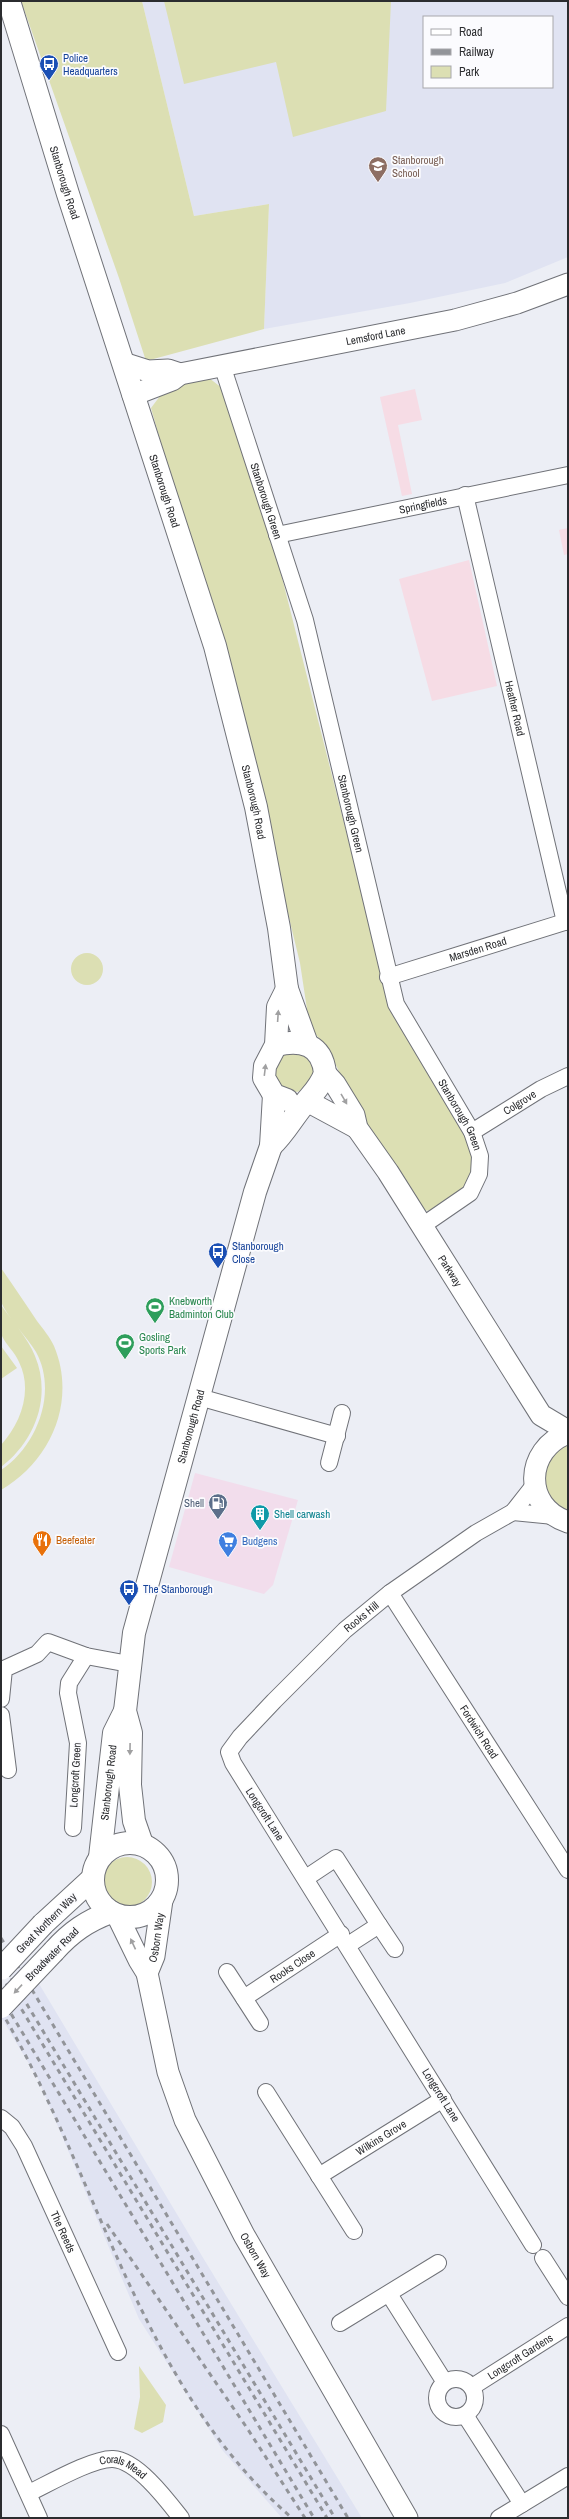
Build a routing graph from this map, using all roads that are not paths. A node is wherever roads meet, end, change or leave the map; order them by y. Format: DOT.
graph roads {
  1 [pos="9,1"];
  2 [pos="568,284"];
  3 [pos="123,363"];
  4 [pos="222,365"];
  5 [pos="180,374"];
  6 [pos="133,395"];
  7 [pos="568,474"];
  8 [pos="465,495"];
  9 [pos="277,535"];
  10 [pos="566,922"];
  11 [pos="388,977"];
  12 [pos="287,990"];
  13 [pos="307,1044"];
  14 [pos="276,1045"];
  15 [pos="325,1073"];
  16 [pos="568,1076"];
  17 [pos="274,1095"];
  18 [pos="307,1101"];
  19 [pos="358,1128"];
  20 [pos="472,1132"];
  21 [pos="271,1146"];
  22 [pos="422,1226"];
  23 [pos="199,1397"];
  24 [pos="342,1414"];
  25 [pos="541,1415"];
  26 [pos="568,1432"];
  27 [pos="336,1436"];
  28 [pos="543,1451"];
  29 [pos="329,1463"];
  30 [pos="535,1484"];
  31 [pos="513,1512"];
  32 [pos="561,1519"];
  33 [pos="390,1593"];
  34 [pos="86,1656"];
  35 [pos="129,1664"];
  36 [pos="1,1699"];
  37 [pos="125,1711"];
  38 [pos="1,1715"];
  39 [pos="231,1748"];
  40 [pos="8,1770"];
  41 [pos="73,1828"];
  42 [pos="142,1844"];
  43 [pos="100,1857"];
  44 [pos="568,1870"];
  45 [pos="93,1878"];
  46 [pos="306,1878"];
  47 [pos="162,1900"];
  48 [pos="114,1913"];
  49 [pos="379,1925"];
  50 [pos="344,1940"];
  51 [pos="394,1949"];
  52 [pos="1,1969"];
  53 [pos="227,1972"];
  54 [pos="147,1973"];
  55 [pos="244,1998"];
  56 [pos="1,2007"];
  57 [pos="260,2023"];
  58 [pos="266,2092"];
  59 [pos="444,2099"];
  60 [pos="1,2118"];
  61 [pos="319,2176"];
  62 [pos="354,2231"];
  63 [pos="533,2245"];
  64 [pos="543,2258"];
  65 [pos="438,2263"];
  66 [pos="389,2294"];
  67 [pos="568,2297"];
  68 [pos="340,2323"];
  69 [pos="568,2326"];
  70 [pos="118,2352"];
  71 [pos="444,2382"];
  72 [pos="472,2387"];
  73 [pos="465,2415"];
  74 [pos="1,2434"];
  75 [pos="568,2476"];
  76 [pos="29,2493"];
  77 [pos="522,2504"];
  78 [pos="39,2518"];
  79 [pos="181,2518"];
  80 [pos="407,2518"];
  81 [pos="499,2518"];
  1 -- 3 [label="main road, Stanborough Road"];
  2 -- 4 [label="street, Lemsford Lane"];
  3 -- 5 [label="street, Lemsford Lane"];
  3 -- 6 [label="main road, Stanborough Road"];
  4 -- 5 [label="street, Lemsford Lane"];
  4 -- 9 [label="street, Stanborough Green"];
  5 -- 6 [label="street, Lemsford Lane"];
  6 -- 12 [label="main road, Stanborough Road"];
  7 -- 8 [label="street, Springfields"];
  8 -- 9 [label="street, Springfields"];
  8 -- 10 [label="street, Heather Road"];
  9 -- 11 [label="street, Stanborough Green"];
  10 -- 11 [label="street, Marsden Road"];
  11 -- 20 [label="street, Stanborough Green"];
  12 -- 13 [label="main road, Stanborough Road"];
  14 -- 12 [label="main road, one-way"];
  13 -- 14 [label="main road"];
  13 -- 15 [label="main road, Stanborough Road"];
  17 -- 14 [label="main road, one-way"];
  15 -- 18 [label="main road, Stanborough Road"];
  15 -- 19 [label="street, Parkway, one-way"];
  16 -- 20 [label="street, Colgrove"];
  17 -- 18 [label="main road"];
  17 -- 21 [label="main road, Stanborough Road"];
  18 -- 19 [label="street, Parkway"];
  18 -- 21 [label="main road, Stanborough Road"];
  19 -- 22 [label="street, Parkway"];
  20 -- 22 [label="street, Stanborough Green"];
  21 -- 23 [label="main road, Stanborough Road"];
  22 -- 25 [label="street, Parkway"];
  23 -- 27 [label="street"];
  23 -- 35 [label="main road, Stanborough Road"];
  24 -- 27 [label="street"];
  25 -- 26 [label="street, Parkway"];
  25 -- 28 [label="street, Parkway"];
  26 -- 28 [label="street"];
  27 -- 29 [label="street"];
  28 -- 30 [label="street"];
  30 -- 31 [label="street, Rooks Hill"];
  30 -- 32 [label="street"];
  31 -- 32 [label="street"];
  31 -- 33 [label="street, Rooks Hill"];
  33 -- 39 [label="street, Rooks Hill"];
  33 -- 44 [label="street, Fordwich Road"];
  34 -- 35 [label="street"];
  34 -- 36 [label="street"];
  34 -- 41 [label="street, Longcroft Green"];
  35 -- 37 [label="main road, Stanborough Road"];
  37 -- 42 [label="main road, Stanborough Road, one-way"];
  37 -- 43 [label="main road, Stanborough Road"];
  38 -- 40 [label="street"];
  39 -- 46 [label="street, Longcroft Lane"];
  42 -- 43 [label="main road"];
  42 -- 47 [label="main road"];
  43 -- 45 [label="main road"];
  45 -- 48 [label="main road"];
  45 -- 52 [label="main road, Great Northern Way, bridge"];
  46 -- 49 [label="street"];
  46 -- 50 [label="street, Longcroft Lane"];
  47 -- 48 [label="main road"];
  47 -- 54 [label="street, Osborn Way"];
  54 -- 48 [label="street, Osborn Way, one-way"];
  48 -- 56 [label="main road, Broadwater Road, one-way, bridge"];
  49 -- 50 [label="street"];
  49 -- 51 [label="street"];
  50 -- 55 [label="street, Rooks Close"];
  50 -- 59 [label="street, Longcroft Lane"];
  53 -- 55 [label="street"];
  54 -- 80 [label="street, Osborn Way"];
  55 -- 57 [label="street"];
  58 -- 61 [label="street"];
  59 -- 61 [label="street, Wilkins Grove"];
  59 -- 63 [label="street, Longcroft Lane"];
  60 -- 70 [label="street, The Reeds"];
  61 -- 62 [label="street"];
  64 -- 67 [label="street"];
  65 -- 66 [label="street"];
  66 -- 68 [label="street"];
  66 -- 71 [label="street"];
  69 -- 72 [label="street, Longcroft Gardens"];
  71 -- 72 [label="street"];
  71 -- 73 [label="street"];
  72 -- 73 [label="street"];
  73 -- 77 [label="street"];
  74 -- 76 [label="street"];
  75 -- 77 [label="street"];
  76 -- 78 [label="street"];
  76 -- 79 [label="street, Corals Mead"];
  77 -- 81 [label="street"];
}
